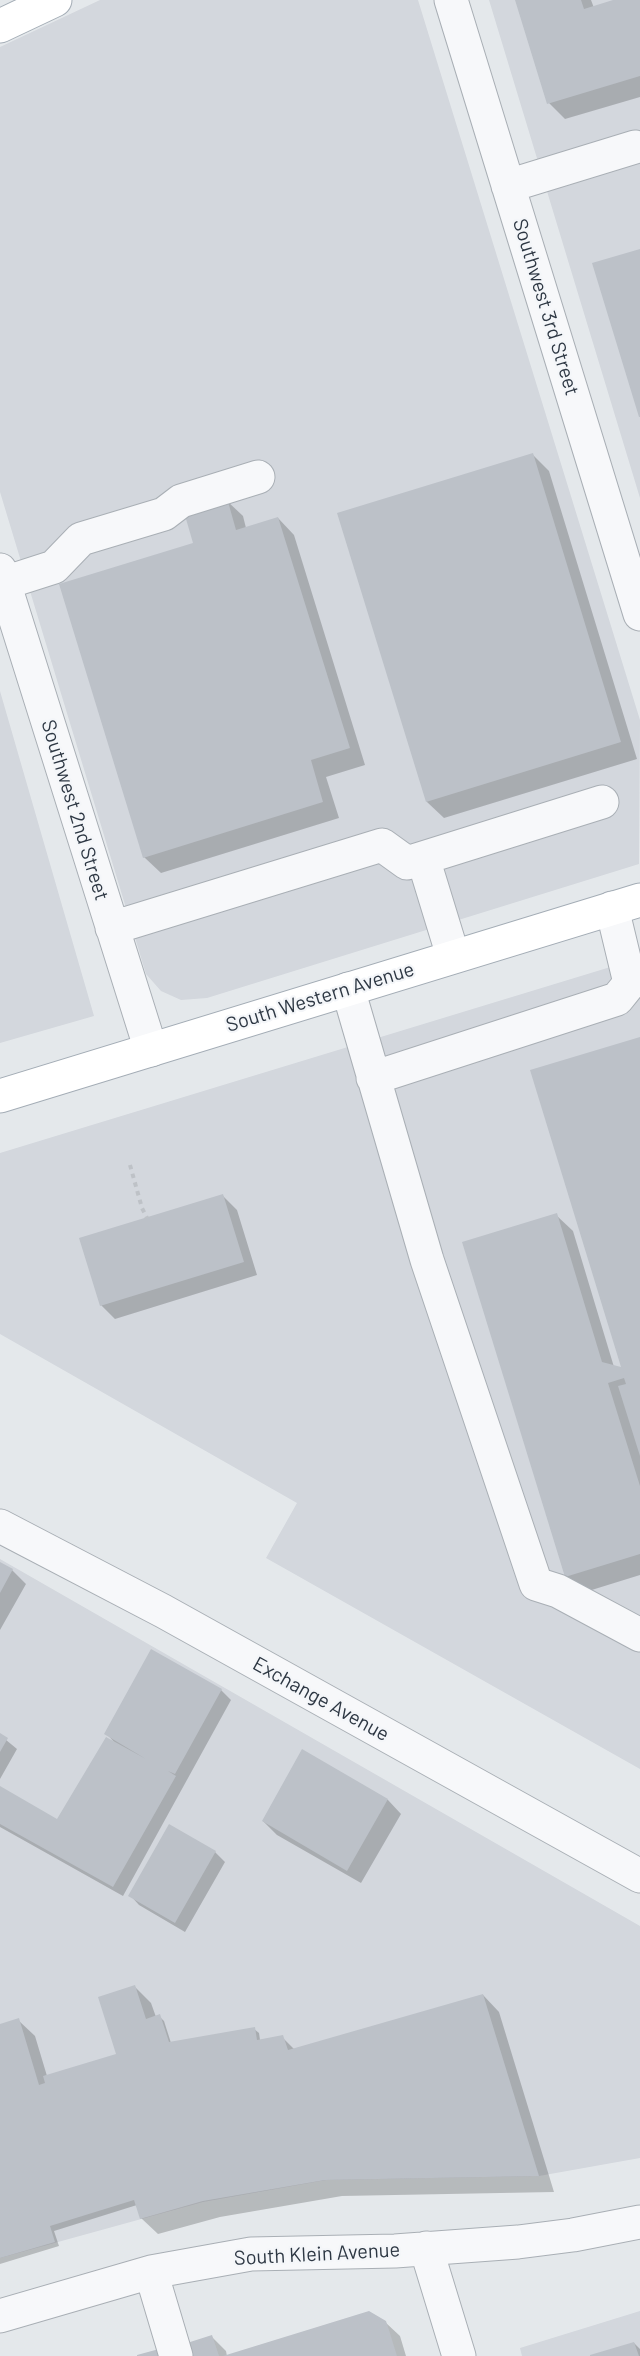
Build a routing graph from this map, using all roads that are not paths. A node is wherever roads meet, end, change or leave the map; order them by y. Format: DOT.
graph roads {
  1 [pos="55,0"];
  2 [pos="451,0"];
  3 [pos="0,26"];
  4 [pos="634,147"];
  5 [pos="508,186"];
  6 [pos="258,477"];
  7 [pos="628,529"];
  8 [pos="2,576"];
  9 [pos="640,614"];
  10 [pos="602,802"];
  11 [pos="423,858"];
  12 [pos="626,904"];
  13 [pos="112,928"];
  14 [pos="453,956"];
  15 [pos="348,989"];
  16 [pos="151,1050"];
  17 [pos="373,1078"];
  18 [pos="0,1096"];
  19 [pos="0,1526"];
  20 [pos="640,1635"];
  21 [pos="640,1876"];
  22 [pos="640,2222"];
  23 [pos="426,2248"];
  24 [pos="151,2272"];
  25 [pos="0,2316"];
  26 [pos="176,2356"];
  27 [pos="459,2356"];
  1 -- 3 [label="main road"];
  2 -- 5 [label="street, Southwest 3rd Street"];
  4 -- 5 [label="street"];
  5 -- 7 [label="street, Southwest 3rd Street"];
  6 -- 8 [label="street"];
  7 -- 9 [label="street, Southwest 3rd Street"];
  8 -- 13 [label="street, Southwest 2nd Street"];
  10 -- 11 [label="street"];
  11 -- 13 [label="street"];
  11 -- 14 [label="street"];
  12 -- 14 [label="main road, South Western Avenue"];
  12 -- 17 [label="street"];
  13 -- 16 [label="street, Southwest 2nd Street"];
  14 -- 15 [label="main road, South Western Avenue"];
  15 -- 16 [label="main road, South Western Avenue"];
  15 -- 17 [label="street"];
  16 -- 18 [label="main road, South Western Avenue"];
  17 -- 20 [label="street"];
  19 -- 21 [label="street, Exchange Avenue"];
  22 -- 23 [label="street, South Klein Avenue"];
  23 -- 24 [label="street, South Klein Avenue"];
  23 -- 27 [label="street"];
  24 -- 25 [label="street, South Klein Avenue"];
  24 -- 26 [label="street"];
}
